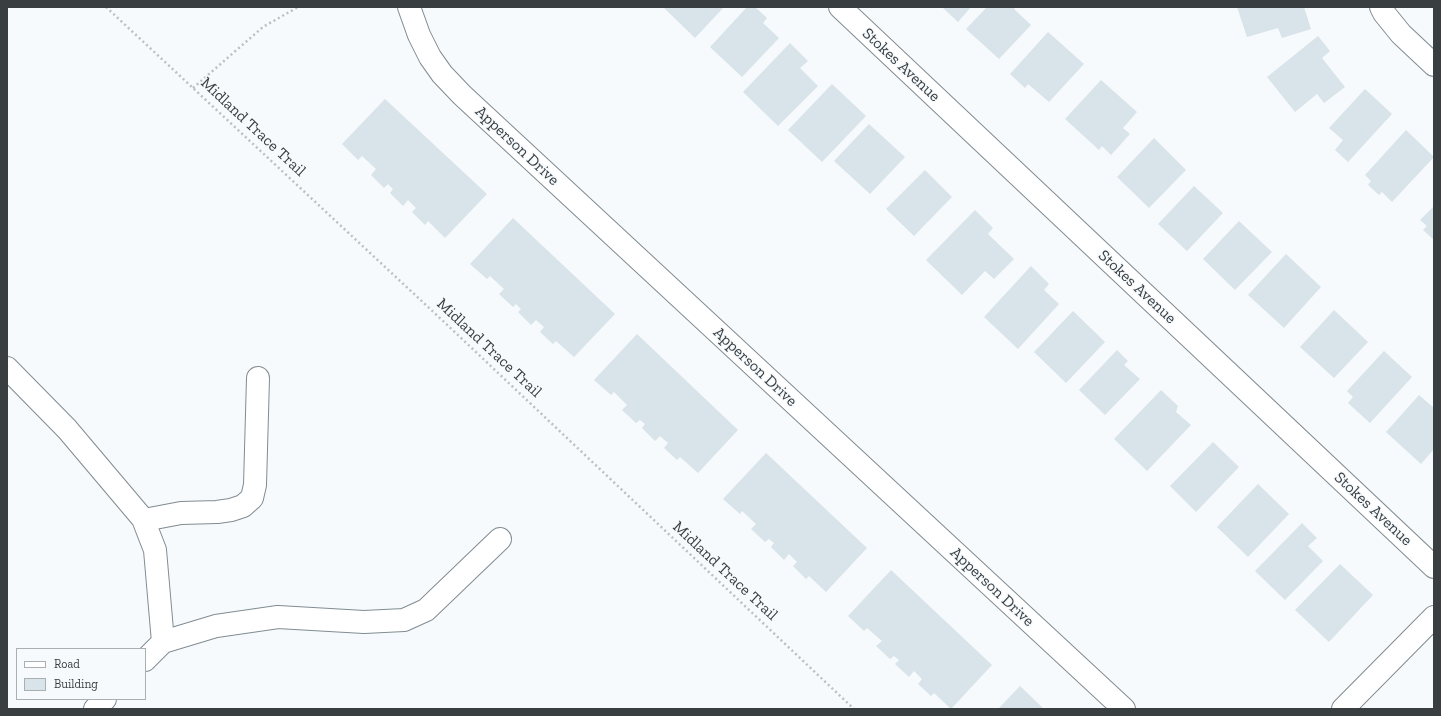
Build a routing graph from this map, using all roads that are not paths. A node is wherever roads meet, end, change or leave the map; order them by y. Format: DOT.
graph roads {
  1 [pos="409,7"];
  2 [pos="840,7"];
  3 [pos="1381,7"];
  4 [pos="1434,65"];
  5 [pos="7,368"];
  6 [pos="258,378"];
  7 [pos="144,520"];
  8 [pos="500,539"];
  9 [pos="1434,567"];
  10 [pos="1434,616"];
  11 [pos="163,642"];
  12 [pos="146,659"];
  13 [pos="105,700"];
  14 [pos="95,709"];
  15 [pos="1124,709"];
  16 [pos="1343,709"];
  1 -- 15 [label="street, Apperson Drive"];
  2 -- 9 [label="street, Stokes Avenue"];
  3 -- 4 [label="street"];
  5 -- 7 [label="street"];
  6 -- 7 [label="street"];
  7 -- 11 [label="street"];
  8 -- 11 [label="street"];
  10 -- 16 [label="street"];
  11 -- 12 [label="street"];
  13 -- 14 [label="street"];
}
